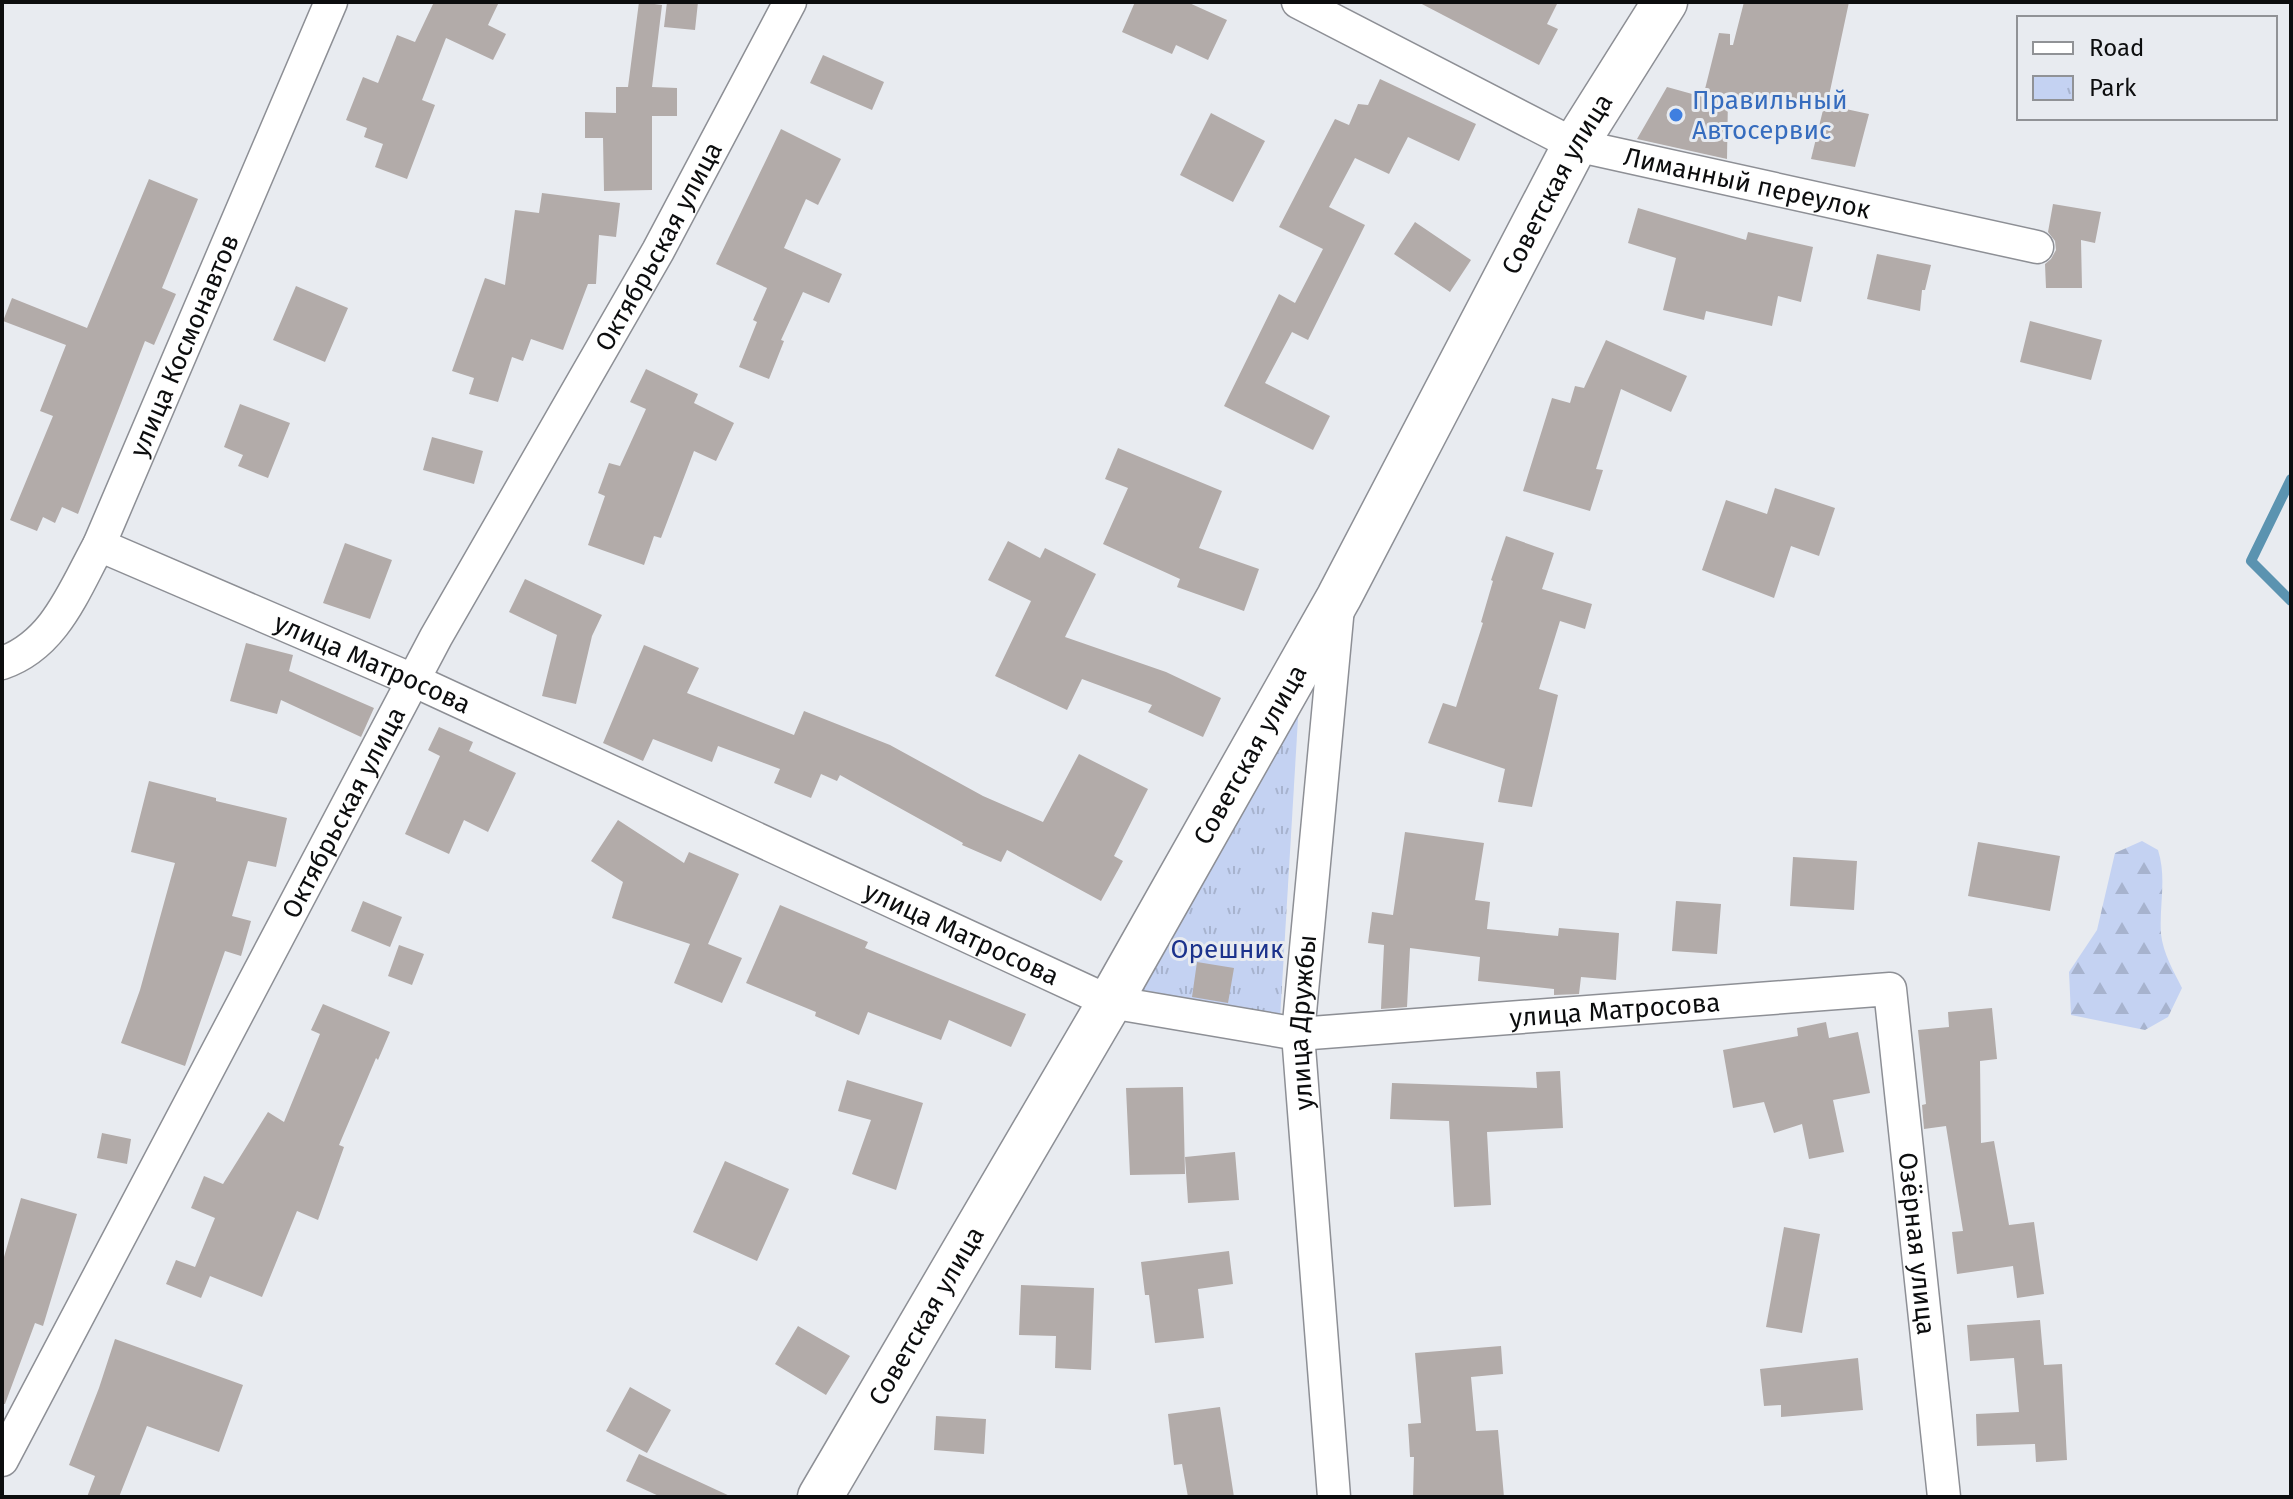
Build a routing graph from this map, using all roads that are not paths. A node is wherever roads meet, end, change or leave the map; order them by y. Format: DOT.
graph roads {
  1 [pos="331,2"];
  2 [pos="790,2"];
  3 [pos="1298,2"];
  4 [pos="1665,2"];
  5 [pos="1575,145"];
  6 [pos="2037,247"];
  7 [pos="99,545"];
  8 [pos="1339,597"];
  9 [pos="2,663"];
  10 [pos="415,681"];
  11 [pos="1890,989"];
  12 [pos="1110,1002"];
  13 [pos="1298,1034"];
  14 [pos="2,1460"];
  15 [pos="820,1497"];
  16 [pos="1334,1497"];
  17 [pos="1944,1497"];
  1 -- 7 [label="street, улица Космонавтов"];
  2 -- 10 [label="street, Октябрьская улица"];
  3 -- 5 [label="street, Лиманный переулок"];
  4 -- 5 [label="street, Советская улица"];
  5 -- 6 [label="street, Лиманный переулок"];
  5 -- 8 [label="street, Советская улица"];
  7 -- 9 [label="street, улица Космонавтов"];
  7 -- 10 [label="street, улица Матросова"];
  8 -- 12 [label="street, Советская улица"];
  8 -- 13 [label="street, улица Дружбы"];
  10 -- 12 [label="street, улица Матросова"];
  10 -- 14 [label="street, Октябрьская улица"];
  11 -- 13 [label="street, улица Матросова"];
  11 -- 17 [label="street, Озёрная улица"];
  12 -- 13 [label="street, улица Матросова"];
  12 -- 15 [label="street, Советская улица"];
  13 -- 16 [label="street, улица Дружбы"];
}
